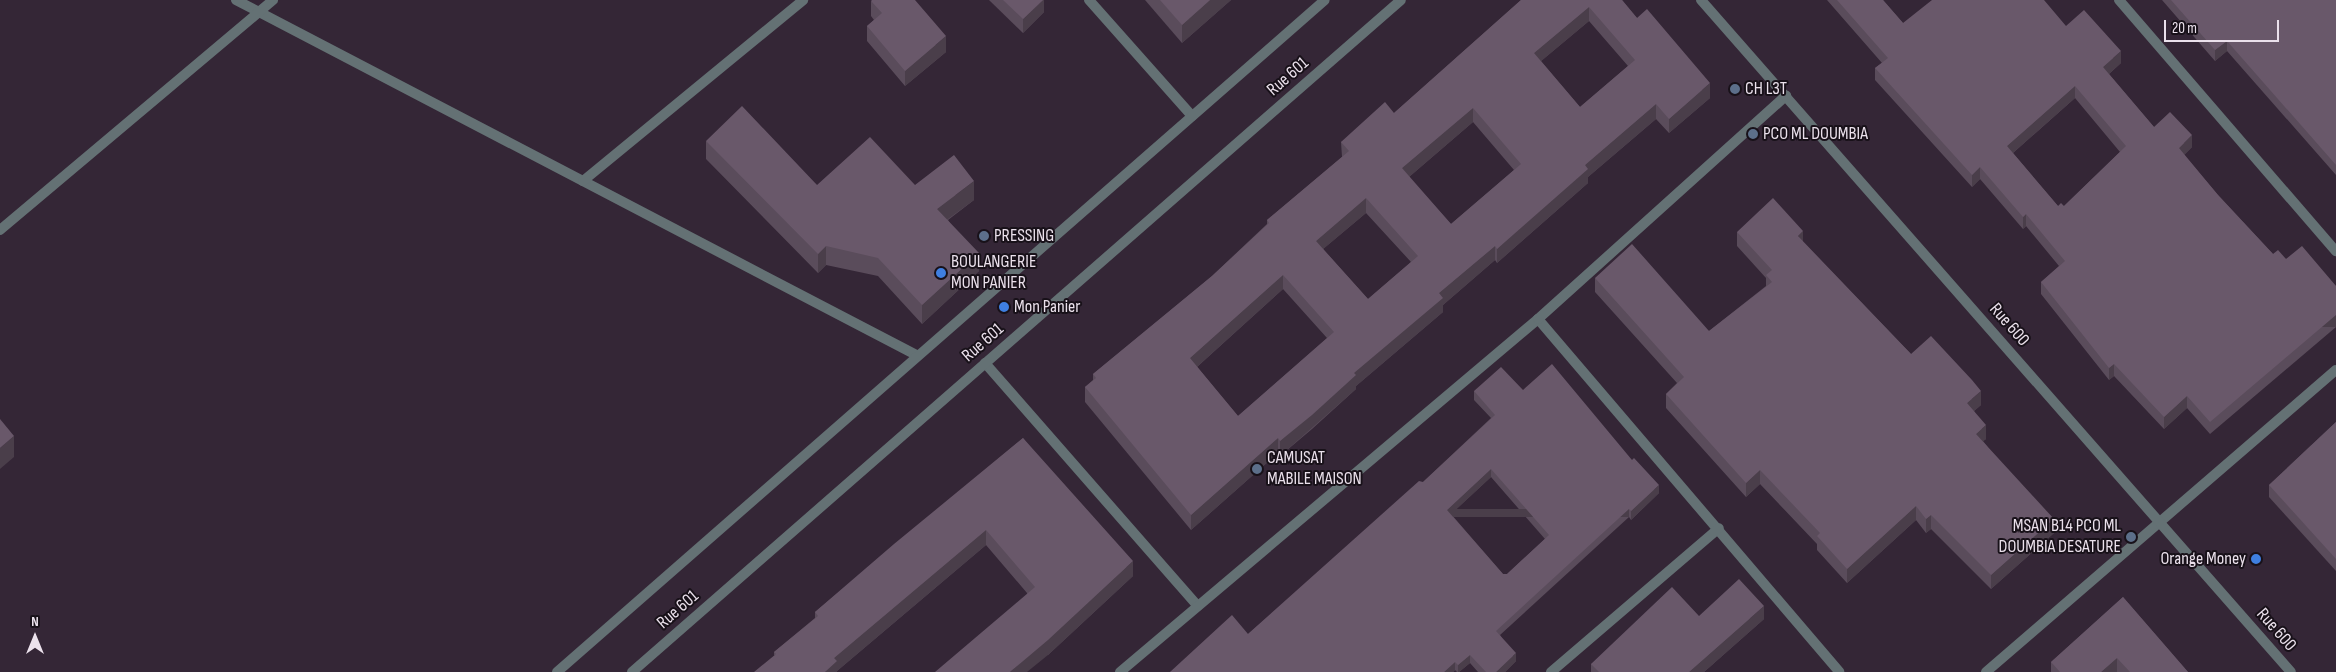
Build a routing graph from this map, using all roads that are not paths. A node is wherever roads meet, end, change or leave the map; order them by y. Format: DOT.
graph roads {
  1 [pos="236,0"];
  2 [pos="273,0"];
  3 [pos="803,0"];
  4 [pos="1090,0"];
  5 [pos="1325,0"];
  6 [pos="1401,0"];
  7 [pos="1701,0"];
  8 [pos="2119,0"];
  9 [pos="258,12"];
  10 [pos="1786,96"];
  11 [pos="1192,116"];
  12 [pos="583,181"];
  13 [pos="0,230"];
  14 [pos="2336,251"];
  15 [pos="1538,319"];
  16 [pos="918,356"];
  17 [pos="985,363"];
  18 [pos="2336,370"];
  19 [pos="2161,522"];
  20 [pos="1719,528"];
  21 [pos="1198,606"];
  22 [pos="557,672"];
  23 [pos="632,672"];
  24 [pos="1120,672"];
  25 [pos="1551,672"];
  26 [pos="1839,672"];
  27 [pos="1986,672"];
  28 [pos="2291,672"];
  1 -- 9 [label="street"];
  2 -- 9 [label="street"];
  3 -- 12 [label="street"];
  4 -- 11 [label="street"];
  5 -- 11 [label="street, Rue 601"];
  6 -- 17 [label="street, Rue 601"];
  7 -- 10 [label="street, Rue 600"];
  8 -- 14 [label="street"];
  9 -- 12 [label="street"];
  9 -- 13 [label="street"];
  10 -- 15 [label="street"];
  10 -- 19 [label="street, Rue 600"];
  11 -- 16 [label="street, Rue 601"];
  12 -- 16 [label="street"];
  15 -- 20 [label="street"];
  15 -- 21 [label="street"];
  16 -- 22 [label="street, Rue 601"];
  17 -- 21 [label="street"];
  17 -- 23 [label="street, Rue 601"];
  18 -- 19 [label="street"];
  19 -- 27 [label="street"];
  19 -- 28 [label="street, Rue 600"];
  20 -- 25 [label="street"];
  20 -- 26 [label="street"];
  21 -- 24 [label="street"];
}
